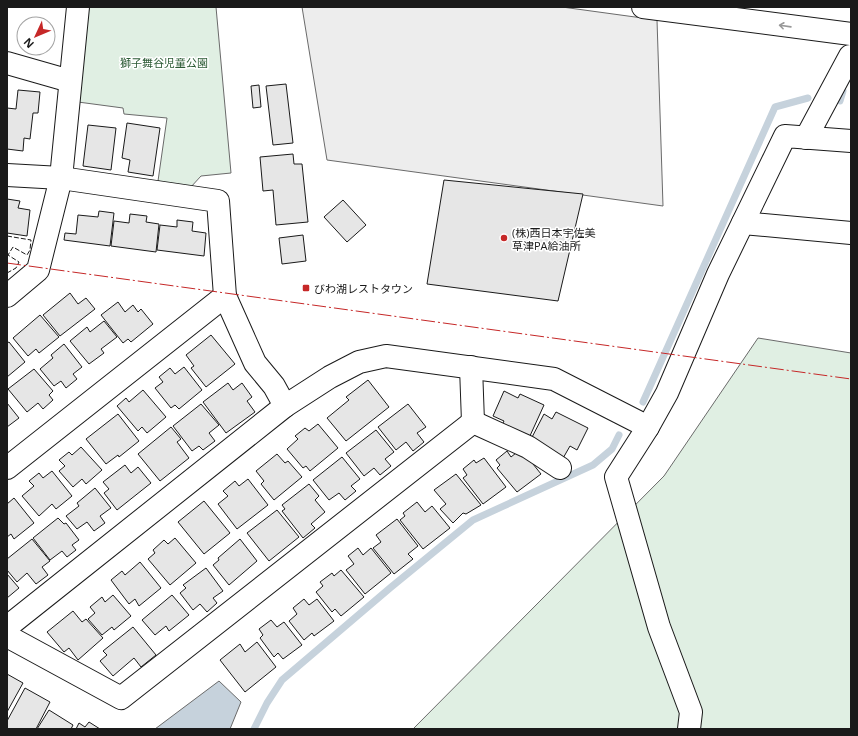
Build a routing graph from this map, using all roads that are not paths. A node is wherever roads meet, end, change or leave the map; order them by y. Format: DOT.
graph roads {
  1 [pos="78,7"];
  2 [pos="643,7"];
  3 [pos="851,34"];
  4 [pos="850,56"];
  5 [pos="7,64"];
  6 [pos="70,81"];
  7 [pos="806,138"];
  8 [pos="851,141"];
  9 [pos="7,174"];
  10 [pos="61,178"];
  11 [pos="743,223"];
  12 [pos="851,233"];
  13 [pos="7,296"];
  14 [pos="225,296"];
  15 [pos="471,367"];
  16 [pos="285,406"];
  17 [pos="473,422"];
  18 [pos="648,427"];
  19 [pos="7,468"];
  20 [pos="560,468"];
  21 [pos="7,627"];
  22 [pos="7,636"];
  23 [pos="689,729"];
  1 -- 6 [label="main road"];
  3 -- 2 [label="main road, one-way"];
  4 -- 7 [label="main road"];
  5 -- 6 [label="main road"];
  6 -- 10 [label="main road"];
  7 -- 8 [label="main road"];
  7 -- 11 [label="main road"];
  9 -- 10 [label="main road"];
  10 -- 13 [label="main road"];
  10 -- 14 [label="main road"];
  11 -- 12 [label="main road"];
  11 -- 18 [label="main road"];
  14 -- 16 [label="main road"];
  14 -- 19 [label="main road"];
  15 -- 16 [label="main road"];
  15 -- 17 [label="main road"];
  15 -- 18 [label="main road"];
  16 -- 21 [label="main road"];
  17 -- 20 [label="main road"];
  17 -- 22 [label="main road"];
  18 -- 23 [label="main road"];
}
